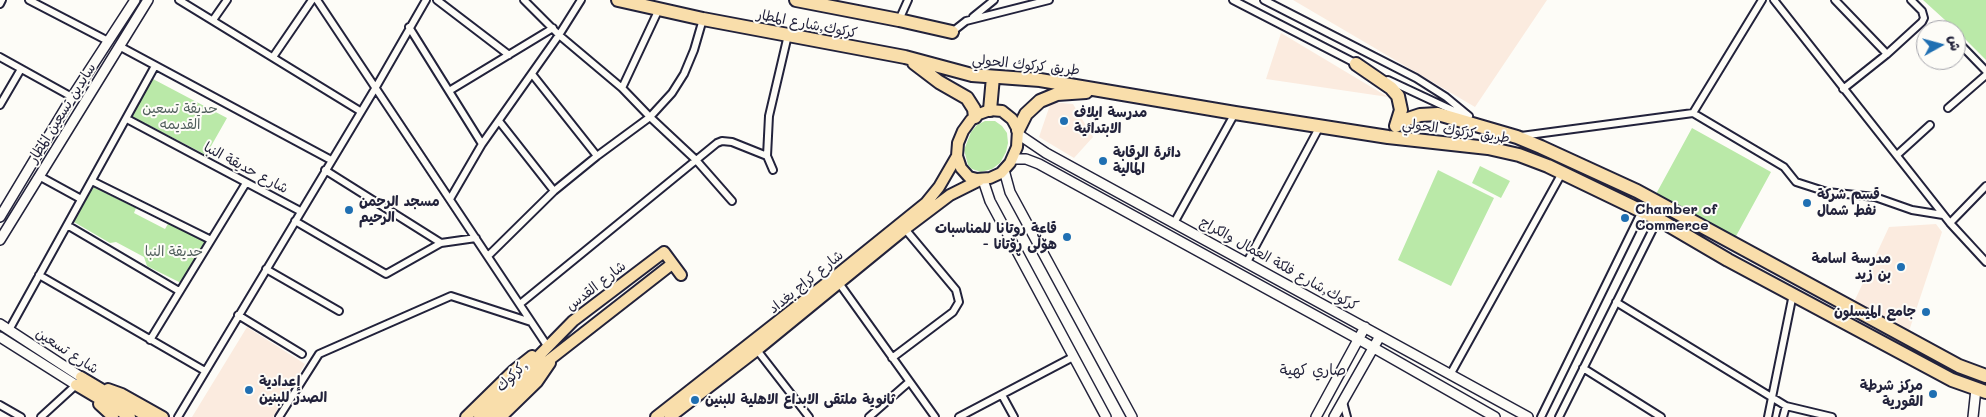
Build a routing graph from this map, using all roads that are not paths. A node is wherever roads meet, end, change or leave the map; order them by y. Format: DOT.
graph roads {
  1 [pos="2,0"];
  2 [pos="29,0"];
  3 [pos="134,0"];
  4 [pos="148,0"];
  5 [pos="179,0"];
  6 [pos="227,0"];
  7 [pos="312,0"];
  8 [pos="317,0"];
  9 [pos="426,0"];
  10 [pos="437,0"];
  11 [pos="524,0"];
  12 [pos="581,0"];
  13 [pos="618,0"];
  14 [pos="908,0"];
  15 [pos="994,0"];
  16 [pos="1049,0"];
  17 [pos="1233,0"];
  18 [pos="1264,0"];
  19 [pos="1762,0"];
  20 [pos="1774,0"];
  21 [pos="1835,0"];
  22 [pos="1911,0"];
  23 [pos="804,1"];
  24 [pos="0,4"];
  25 [pos="658,9"];
  26 [pos="703,19"];
  27 [pos="213,20"];
  28 [pos="899,20"];
  29 [pos="970,20"];
  30 [pos="409,27"];
  31 [pos="553,28"];
  32 [pos="952,32"];
  33 [pos="559,35"];
  34 [pos="788,36"];
  35 [pos="108,41"];
  36 [pos="119,46"];
  37 [pos="1966,51"];
  38 [pos="1888,54"];
  39 [pos="509,55"];
  40 [pos="0,57"];
  41 [pos="273,57"];
  42 [pos="911,59"];
  43 [pos="1356,64"];
  44 [pos="155,66"];
  45 [pos="931,66"];
  46 [pos="21,69"];
  47 [pos="1986,73"];
  48 [pos="532,74"];
  49 [pos="993,77"];
  50 [pos="376,86"];
  51 [pos="622,88"];
  52 [pos="1844,89"];
  53 [pos="1100,90"];
  54 [pos="449,92"];
  55 [pos="72,97"];
  56 [pos="0,105"];
  57 [pos="1948,108"];
  58 [pos="990,110"];
  59 [pos="360,111"];
  60 [pos="1234,113"];
  61 [pos="1693,113"];
  62 [pos="650,116"];
  63 [pos="974,117"];
  64 [pos="127,119"];
  65 [pos="1474,120"];
  66 [pos="498,121"];
  67 [pos="1399,122"];
  68 [pos="1930,125"];
  69 [pos="1320,126"];
  70 [pos="1493,130"];
  71 [pos="1018,132"];
  72 [pos="50,133"];
  73 [pos="1388,137"];
  74 [pos="1518,137"];
  75 [pos="61,140"];
  76 [pos="482,144"];
  77 [pos="1896,155"];
  78 [pos="597,156"];
  79 [pos="767,156"];
  80 [pos="957,156"];
  81 [pos="1012,159"];
  82 [pos="331,160"];
  83 [pos="696,160"];
  84 [pos="325,170"];
  85 [pos="773,170"];
  86 [pos="1004,170"];
  87 [pos="1562,173"];
  88 [pos="39,176"];
  89 [pos="981,180"];
  90 [pos="92,181"];
  91 [pos="246,183"];
  92 [pos="1986,186"];
  93 [pos="554,191"];
  94 [pos="81,199"];
  95 [pos="450,199"];
  96 [pos="732,200"];
  97 [pos="300,211"];
  98 [pos="1642,211"];
  99 [pos="1943,215"];
  100 [pos="0,217"];
  101 [pos="1658,219"];
  102 [pos="295,220"];
  103 [pos="1174,223"];
  104 [pos="1950,223"];
  105 [pos="67,225"];
  106 [pos="905,229"];
  107 [pos="476,238"];
  108 [pos="0,240"];
  109 [pos="211,240"];
  110 [pos="441,242"];
  111 [pos="1738,245"];
  112 [pos="488,256"];
  113 [pos="1728,260"];
  114 [pos="1247,262"];
  115 [pos="1986,262"];
  116 [pos="672,264"];
  117 [pos="266,269"];
  118 [pos="681,275"];
  119 [pos="39,276"];
  120 [pos="839,283"];
  121 [pos="179,291"];
  122 [pos="1793,294"];
  123 [pos="1616,302"];
  124 [pos="520,304"];
  125 [pos="339,311"];
  126 [pos="238,315"];
  127 [pos="532,322"];
  128 [pos="0,324"];
  129 [pos="1365,327"];
  130 [pos="9,330"];
  131 [pos="1380,336"];
  132 [pos="0,337"];
  133 [pos="150,340"];
  134 [pos="1360,340"];
  135 [pos="1374,348"];
  136 [pos="757,350"];
  137 [pos="551,351"];
  138 [pos="302,354"];
  139 [pos="1073,356"];
  140 [pos="892,358"];
  141 [pos="1583,368"];
  142 [pos="205,371"];
  143 [pos="1450,375"];
  144 [pos="1986,376"];
  145 [pos="78,381"];
  146 [pos="909,382"];
  147 [pos="91,389"];
  148 [pos="1981,391"];
  149 [pos="1002,395"];
  150 [pos="1772,398"];
  151 [pos="1343,402"];
  152 [pos="0,405"];
  153 [pos="1786,406"];
  154 [pos="116,409"];
  155 [pos="654,416"];
  156 [pos="675,416"];
  157 [pos="21,417"];
  158 [pos="41,417"];
  159 [pos="130,417"];
  160 [pos="148,417"];
  161 [pos="163,417"];
  162 [pos="178,417"];
  163 [pos="278,417"];
  164 [pos="466,417"];
  165 [pos="479,417"];
  166 [pos="489,417"];
  167 [pos="501,417"];
  168 [pos="809,417"];
  169 [pos="869,417"];
  170 [pos="935,417"];
  171 [pos="959,417"];
  172 [pos="1014,417"];
  173 [pos="1106,417"];
  174 [pos="1132,417"];
  175 [pos="1316,417"];
  176 [pos="1334,417"];
  177 [pos="1347,417"];
  178 [pos="1495,417"];
  179 [pos="1528,417"];
  180 [pos="1541,417"];
  181 [pos="1559,417"];
  182 [pos="1661,417"];
  183 [pos="1768,417"];
  184 [pos="1784,417"];
  185 [pos="1832,417"];
  186 [pos="1973,417"];
  1 -- 24 [label="street"];
  2 -- 35 [label="street"];
  3 -- 35 [label="street, سايدين تسعين المطار"];
  4 -- 36 [label="street, سايدين تسعين المطار"];
  5 -- 27 [label="street"];
  6 -- 27 [label="street"];
  7 -- 41 [label="street"];
  8 -- 50 [label="street"];
  9 -- 30 [label="street"];
  10 -- 39 [label="street"];
  11 -- 31 [label="street"];
  12 -- 33 [label="street"];
  13 -- 25 [label="highway, كركوك,شارع المطار"];
  14 -- 28 [label="street"];
  15 -- 29 [label="street"];
  16 -- 29 [label="street"];
  17 -- 43 [label="street"];
  18 -- 65 [label="street"];
  19 -- 61 [label="street"];
  20 -- 52 [label="street"];
  21 -- 38 [label="street"];
  22 -- 38 [label="street"];
  23 -- 28 [label="highway, كركوك,شارع المطار"];
  25 -- 26 [label="highway, كركوك,شارع المطار"];
  25 -- 51 [label="street"];
  26 -- 34 [label="highway, كركوك,شارع المطار"];
  26 -- 62 [label="street"];
  27 -- 41 [label="street"];
  28 -- 32 [label="highway, كركوك,شارع المطار"];
  29 -- 32 [label="street"];
  30 -- 50 [label="street"];
  30 -- 54 [label="street"];
  31 -- 33 [label="street"];
  31 -- 39 [label="street"];
  33 -- 48 [label="street"];
  33 -- 51 [label="street"];
  34 -- 42 [label="highway, كركوك,شارع المطار"];
  34 -- 79 [label="street"];
  35 -- 55 [label="street, سايدين تسعين المطار"];
  36 -- 44 [label="street"];
  36 -- 75 [label="street, سايدين تسعين المطار"];
  37 -- 47 [label="street"];
  38 -- 52 [label="street"];
  39 -- 54 [label="street"];
  40 -- 46 [label="street"];
  41 -- 59 [label="street"];
  42 -- 45 [label="highway, كركوك,شارع المطار"];
  42 -- 63 [label="highway"];
  43 -- 65 [label="street"];
  43 -- 67 [label="highway"];
  44 -- 64 [label="street"];
  44 -- 82 [label="street"];
  45 -- 49 [label="highway, طريق كركوك الحولي"];
  46 -- 55 [label="street"];
  46 -- 56 [label="street"];
  47 -- 57 [label="street"];
  48 -- 66 [label="street"];
  48 -- 78 [label="street"];
  49 -- 53 [label="highway, طريق كركوك الحولي"];
  49 -- 58 [label="highway"];
  50 -- 59 [label="street"];
  50 -- 95 [label="street"];
  51 -- 62 [label="street"];
  52 -- 77 [label="street"];
  53 -- 60 [label="highway, طريق كركوك الحولي"];
  53 -- 71 [label="highway"];
  54 -- 76 [label="street"];
  55 -- 72 [label="street, سايدين تسعين المطار"];
  58 -- 63 [label="main road"];
  58 -- 71 [label="main road"];
  59 -- 82 [label="street"];
  60 -- 69 [label="highway, طريق كركوك الحولي"];
  60 -- 103 [label="street"];
  61 -- 74 [label="street"];
  61 -- 99 [label="street"];
  62 -- 78 [label="street"];
  62 -- 83 [label="street"];
  63 -- 80 [label="main road"];
  64 -- 90 [label="street"];
  64 -- 91 [label="street, شارع حديقة النبا"];
  65 -- 70 [label="street"];
  66 -- 76 [label="street"];
  66 -- 93 [label="street"];
  67 -- 70 [label="highway, طريق كركوك الحولي"];
  67 -- 73 [label="highway"];
  68 -- 77 [label="street"];
  69 -- 73 [label="highway, طريق كركوك الحولي"];
  69 -- 114 [label="street"];
  70 -- 74 [label="highway, طريق كركوك الحولي"];
  71 -- 81 [label="main road"];
  71 -- 103 [label="street, كركوك,شارع فلكة العمال والكراج"];
  72 -- 75 [label="street"];
  72 -- 100 [label="street, سايدين تسعين المطار"];
  73 -- 87 [label="highway, طريق كركوك الحولي"];
  74 -- 111 [label="highway, طريق كركوك الحولي"];
  75 -- 88 [label="street, سايدين تسعين المطار"];
  76 -- 95 [label="street"];
  77 -- 99 [label="street"];
  78 -- 93 [label="street"];
  79 -- 83 [label="street"];
  79 -- 85 [label="street"];
  80 -- 89 [label="main road"];
  80 -- 155 [label="main road, شارع كراج بغداد"];
  81 -- 86 [label="main road"];
  81 -- 134 [label="street, كركوك,شارع فلكة العمال والكراج"];
  82 -- 84 [label="street"];
  83 -- 96 [label="street"];
  83 -- 124 [label="street"];
  84 -- 97 [label="street"];
  84 -- 110 [label="street"];
  86 -- 89 [label="main road"];
  86 -- 174 [label="street"];
  87 -- 98 [label="highway, طريق كركوك الحولي"];
  87 -- 143 [label="street"];
  88 -- 94 [label="street"];
  88 -- 108 [label="street, سايدين تسعين المطار"];
  89 -- 106 [label="main road, شارع كراج بغداد"];
  89 -- 139 [label="street"];
  90 -- 94 [label="street"];
  90 -- 109 [label="street"];
  91 -- 97 [label="street, شارع حديقة النبا"];
  91 -- 109 [label="street"];
  92 -- 104 [label="street"];
  93 -- 112 [label="street"];
  94 -- 105 [label="street"];
  95 -- 107 [label="street"];
  97 -- 102 [label="street"];
  98 -- 101 [label="highway, طريق كركوك الحولي"];
  98 -- 180 [label="street"];
  99 -- 104 [label="street"];
  101 -- 113 [label="highway, طريق كركوك الحولي"];
  101 -- 123 [label="street"];
  102 -- 110 [label="street"];
  102 -- 117 [label="street"];
  103 -- 114 [label="street, كركوك,شارع فلكة العمال والكراج"];
  104 -- 115 [label="street"];
  105 -- 119 [label="street"];
  105 -- 121 [label="street"];
  106 -- 120 [label="main road, شارع كراج بغداد"];
  106 -- 140 [label="street"];
  107 -- 110 [label="street"];
  107 -- 112 [label="street"];
  109 -- 121 [label="street"];
  111 -- 113 [label="highway"];
  111 -- 144 [label="highway, طريق كركوك الحولي"];
  112 -- 124 [label="street"];
  113 -- 122 [label="highway, طريق كركوك الحولي"];
  114 -- 129 [label="street, كركوك,شارع فلكة العمال والكراج"];
  116 -- 118 [label="main road"];
  116 -- 137 [label="main road"];
  116 -- 137 [label="main road, شارع القدس"];
  117 -- 125 [label="street"];
  117 -- 126 [label="street"];
  119 -- 130 [label="street"];
  119 -- 133 [label="street"];
  120 -- 136 [label="main road, شارع كراج بغداد"];
  120 -- 140 [label="street"];
  121 -- 133 [label="street"];
  122 -- 148 [label="highway, طريق كركوك الحولي"];
  122 -- 150 [label="street"];
  123 -- 141 [label="street"];
  123 -- 150 [label="street"];
  124 -- 127 [label="street"];
  126 -- 138 [label="street"];
  126 -- 142 [label="street"];
  127 -- 137 [label="street"];
  127 -- 163 [label="street"];
  128 -- 130 [label="street, شارع تسعين"];
  129 -- 131 [label="street, كركوك,شارع فلكة العمال والكراج"];
  129 -- 134 [label="street"];
  130 -- 145 [label="street, شارع تسعين"];
  131 -- 135 [label="street"];
  131 -- 143 [label="street, كركوك,شارع فلكة العمال والكراج"];
  132 -- 145 [label="street, شارع تسعين"];
  133 -- 142 [label="street"];
  134 -- 135 [label="street, كركوك,شارع فلكة العمال والكراج"];
  134 -- 175 [label="street"];
  135 -- 151 [label="street"];
  135 -- 178 [label="street, كركوك,شارع فلكة العمال والكراج"];
  136 -- 156 [label="main road, شارع كراج بغداد"];
  136 -- 168 [label="street"];
  137 -- 164 [label="main road"];
  137 -- 165 [label="main road"];
  137 -- 166 [label="main road, كركوك,"];
  137 -- 167 [label="main road"];
  139 -- 149 [label="street"];
  139 -- 173 [label="street"];
  140 -- 146 [label="street"];
  141 -- 181 [label="street"];
  141 -- 182 [label="street"];
  142 -- 162 [label="street"];
  143 -- 179 [label="street, كركوك,شارع فلكة العمال والكراج"];
  145 -- 147 [label="main road, شارع تسعين"];
  145 -- 158 [label="street"];
  146 -- 169 [label="street"];
  146 -- 170 [label="street"];
  147 -- 154 [label="main road, شارع تسعين"];
  147 -- 161 [label="main road"];
  148 -- 186 [label="street"];
  149 -- 171 [label="street"];
  149 -- 172 [label="street"];
  150 -- 153 [label="street"];
  150 -- 183 [label="street"];
  151 -- 176 [label="street"];
  151 -- 177 [label="street"];
  152 -- 157 [label="street"];
  153 -- 184 [label="street"];
  153 -- 185 [label="street"];
  154 -- 159 [label="main road"];
  154 -- 160 [label="main road"];
}
